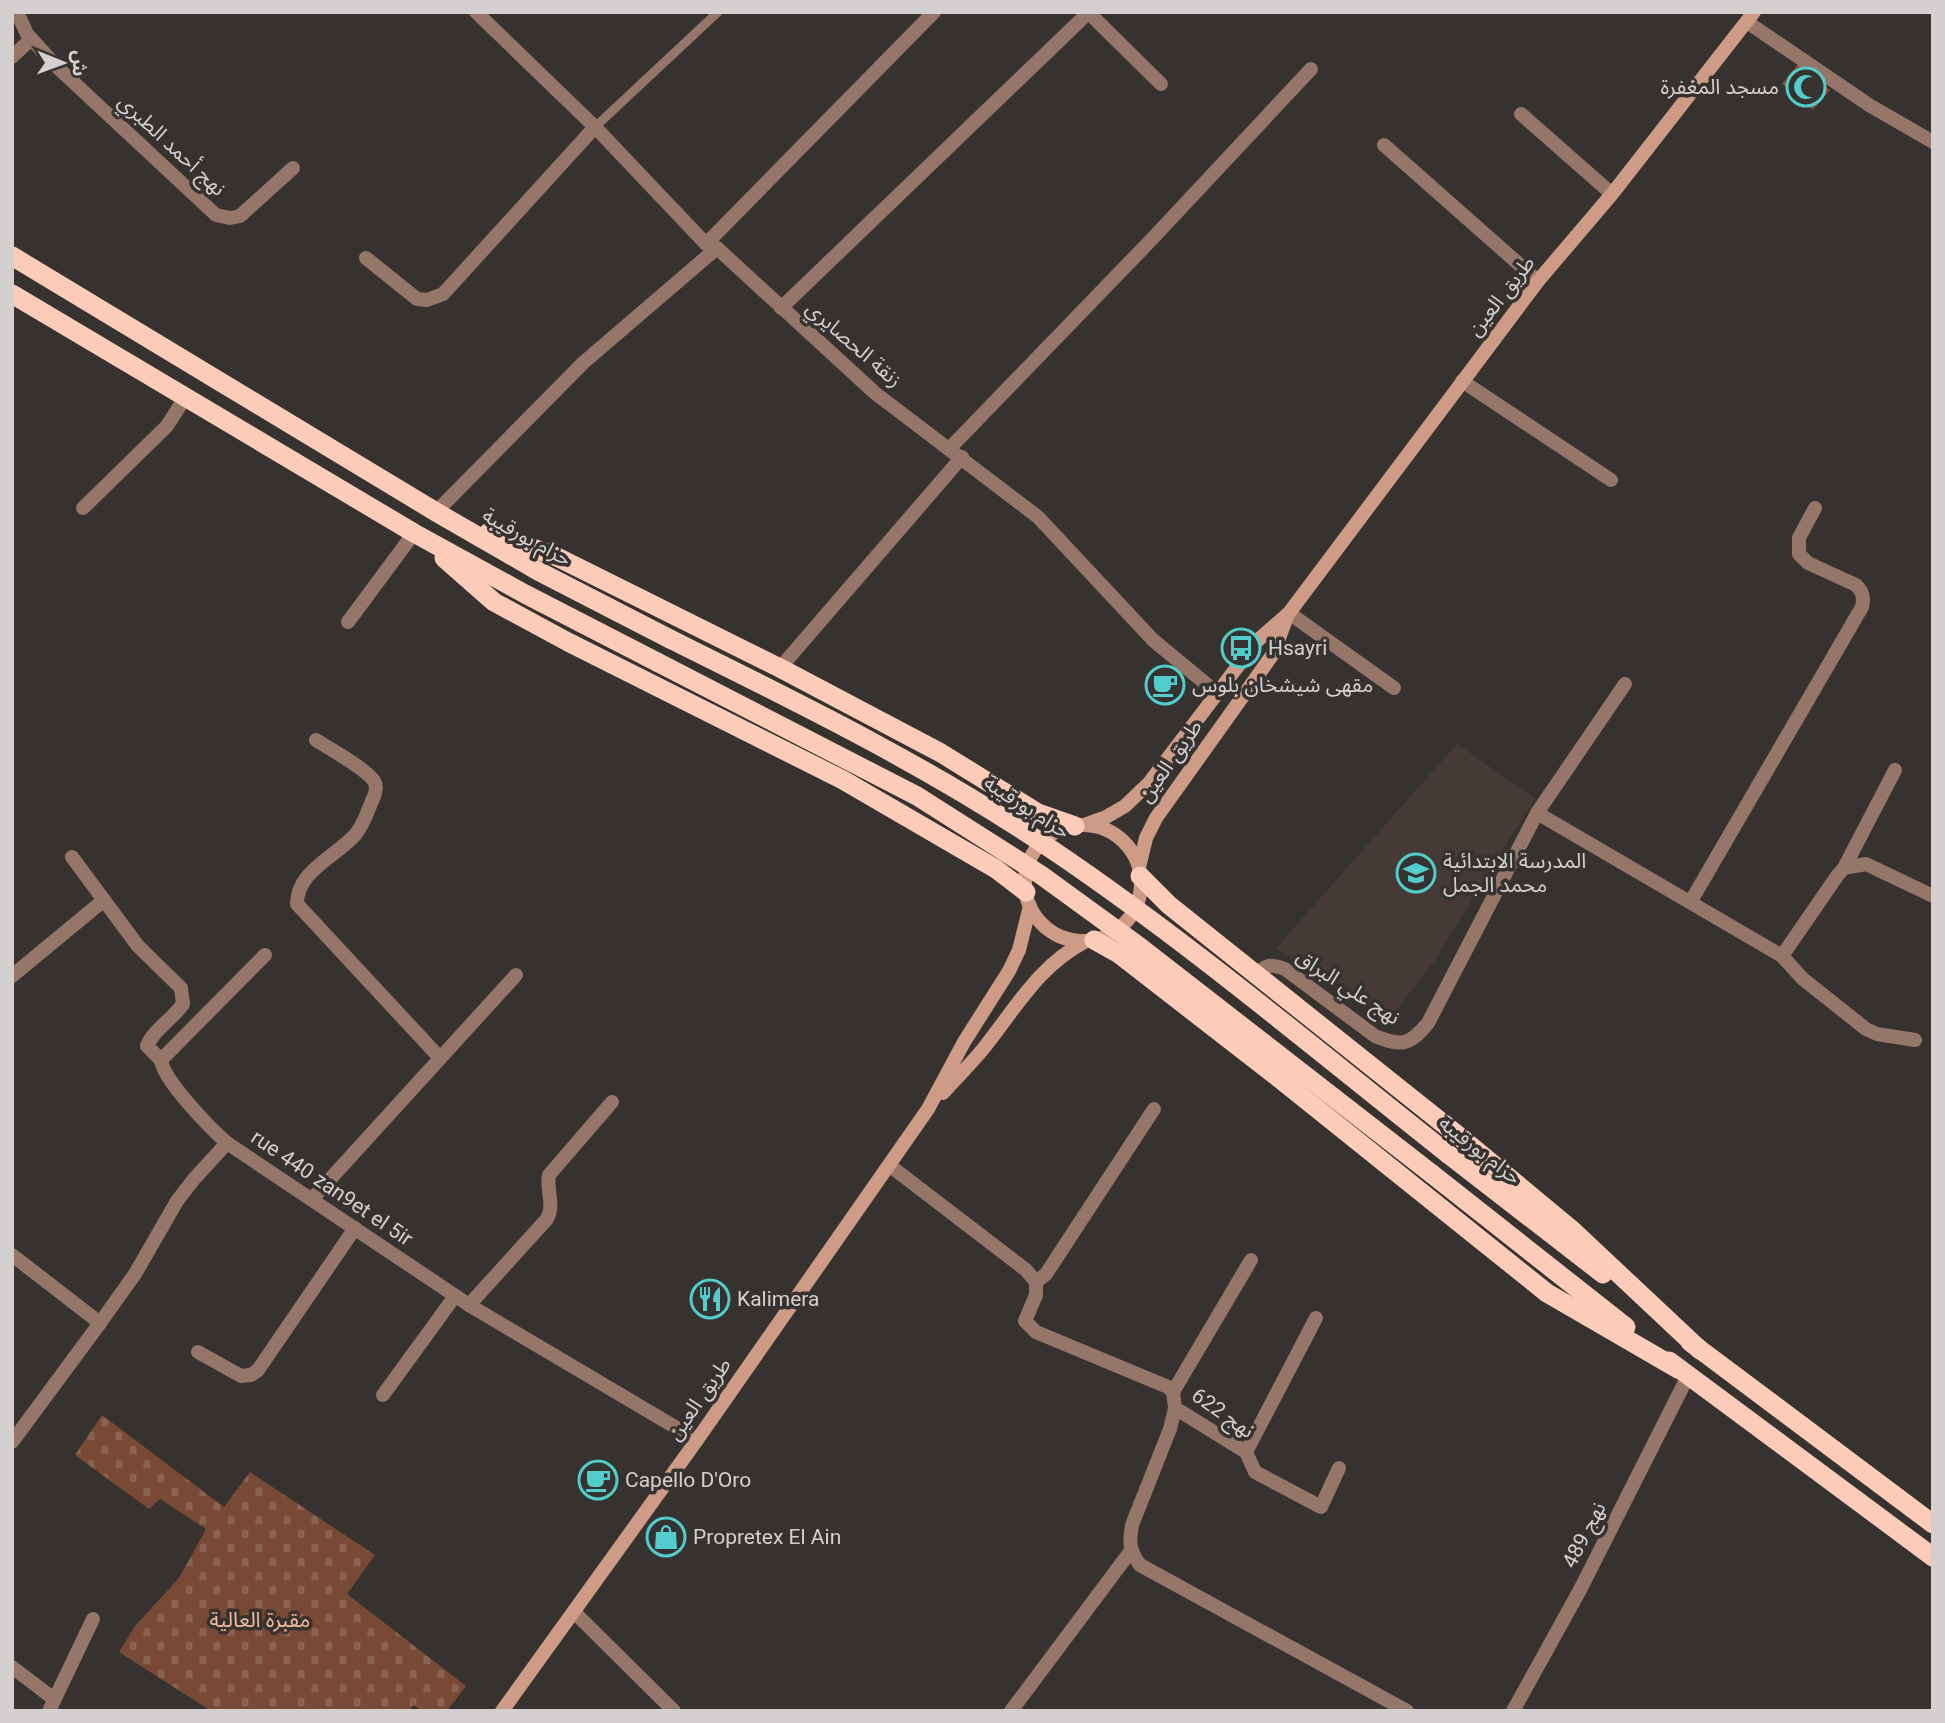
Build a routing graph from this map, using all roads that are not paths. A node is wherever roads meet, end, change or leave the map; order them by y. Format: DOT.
graph roads {
  1 [pos="17,12"];
  2 [pos="718,12"];
  3 [pos="934,12"];
  4 [pos="1088,13"];
  5 [pos="482,14"];
  6 [pos="1750,17"];
  7 [pos="31,39"];
  8 [pos="12,57"];
  9 [pos="1311,69"];
  10 [pos="1160,84"];
  11 [pos="1521,114"];
  12 [pos="595,127"];
  13 [pos="1933,142"];
  14 [pos="1384,145"];
  15 [pos="293,168"];
  16 [pos="1612,194"];
  17 [pos="712,246"];
  18 [pos="12,256"];
  19 [pos="366,258"];
  20 [pos="1538,281"];
  21 [pos="12,294"];
  22 [pos="781,308"];
  23 [pos="1462,381"];
  24 [pos="186,396"];
  25 [pos="950,448"];
  26 [pos="962,457"];
  27 [pos="1611,480"];
  28 [pos="83,508"];
  29 [pos="1815,508"];
  30 [pos="436,512"];
  31 [pos="414,533"];
  32 [pos="1289,613"];
  33 [pos="348,622"];
  34 [pos="780,668"];
  35 [pos="1625,684"];
  36 [pos="1394,688"];
  37 [pos="1217,693"];
  38 [pos="316,740"];
  39 [pos="1895,770"];
  40 [pos="1537,813"];
  41 [pos="1079,826"];
  42 [pos="72,857"];
  43 [pos="1844,868"];
  44 [pos="1140,871"];
  45 [pos="1933,897"];
  46 [pos="1028,899"];
  47 [pos="104,900"];
  48 [pos="1691,901"];
  49 [pos="1090,941"];
  50 [pos="265,956"];
  51 [pos="1782,956"];
  52 [pos="516,975"];
  53 [pos="1256,975"];
  54 [pos="12,976"];
  55 [pos="1915,1040"];
  56 [pos="440,1058"];
  57 [pos="160,1060"];
  58 [pos="612,1102"];
  59 [pos="928,1109"];
  60 [pos="1154,1109"];
  61 [pos="228,1143"];
  62 [pos="889,1165"];
  63 [pos="312,1199"];
  64 [pos="355,1228"];
  65 [pos="12,1255"];
  66 [pos="1251,1260"];
  67 [pos="1036,1282"];
  68 [pos="455,1296"];
  69 [pos="469,1305"];
  70 [pos="1316,1318"];
  71 [pos="100,1323"];
  72 [pos="1700,1350"];
  73 [pos="198,1352"];
  74 [pos="1683,1373"];
  75 [pos="1173,1392"];
  76 [pos="383,1395"];
  77 [pos="1175,1408"];
  78 [pos="697,1440"];
  79 [pos="12,1442"];
  80 [pos="1246,1452"];
  81 [pos="1339,1468"];
  82 [pos="1933,1524"];
  83 [pos="1130,1552"];
  84 [pos="1933,1557"];
  85 [pos="574,1612"];
  86 [pos="93,1619"];
  87 [pos="12,1667"];
  88 [pos="51,1705"];
  89 [pos="502,1711"];
  90 [pos="674,1711"];
  91 [pos="1011,1711"];
  92 [pos="1407,1711"];
  93 [pos="1513,1711"];
  1 -- 7 [label="street, نهج أحمد الطبري"];
  2 -- 12 [label="lane"];
  3 -- 17 [label="street"];
  4 -- 10 [label="street"];
  4 -- 22 [label="street"];
  5 -- 12 [label="street, زنقة الحصايري"];
  6 -- 13 [label="street"];
  6 -- 16 [label="main road, طريق العين"];
  7 -- 8 [label="street"];
  7 -- 15 [label="street, نهج أحمد الطبري"];
  9 -- 25 [label="street"];
  11 -- 16 [label="street"];
  12 -- 17 [label="street, زنقة الحصايري"];
  12 -- 19 [label="street"];
  14 -- 20 [label="street"];
  16 -- 20 [label="main road, طريق العين"];
  17 -- 22 [label="street, زنقة الحصايري"];
  17 -- 30 [label="street"];
  18 -- 30 [label="highway, حزام بورقيبة"];
  20 -- 23 [label="main road, طريق العين"];
  21 -- 24 [label="highway"];
  22 -- 25 [label="street, زنقة الحصايري"];
  23 -- 27 [label="street"];
  23 -- 32 [label="main road, طريق العين"];
  24 -- 28 [label="street"];
  24 -- 31 [label="highway"];
  25 -- 26 [label="street, زنقة الحصايري"];
  26 -- 34 [label="street"];
  26 -- 37 [label="street, زنقة الحصايري"];
  29 -- 48 [label="street"];
  30 -- 34 [label="highway"];
  30 -- 72 [label="highway, حزام بورقيبة, bridge"];
  31 -- 33 [label="street"];
  31 -- 46 [label="highway"];
  31 -- 74 [label="highway, bridge"];
  32 -- 36 [label="street"];
  32 -- 37 [label="main road, طريق العين"];
  32 -- 44 [label="main road, طريق العين"];
  34 -- 41 [label="highway"];
  35 -- 40 [label="street"];
  37 -- 41 [label="main road, طريق العين"];
  38 -- 56 [label="street"];
  39 -- 43 [label="street"];
  40 -- 48 [label="street"];
  40 -- 53 [label="street, نهج علي البراق"];
  41 -- 44 [label="main road"];
  41 -- 46 [label="main road"];
  42 -- 47 [label="street"];
  43 -- 45 [label="street"];
  43 -- 51 [label="street"];
  44 -- 49 [label="main road"];
  44 -- 53 [label="highway"];
  46 -- 49 [label="main road"];
  46 -- 59 [label="main road, طريق العين"];
  47 -- 54 [label="street"];
  47 -- 57 [label="street"];
  48 -- 51 [label="street"];
  49 -- 59 [label="main road, طريق العين"];
  49 -- 74 [label="highway"];
  50 -- 57 [label="street"];
  51 -- 55 [label="street"];
  52 -- 56 [label="street"];
  53 -- 72 [label="highway"];
  56 -- 63 [label="street"];
  57 -- 61 [label="street"];
  58 -- 69 [label="street"];
  59 -- 62 [label="main road, طريق العين"];
  60 -- 67 [label="street, نهج 622"];
  61 -- 63 [label="street, rue 440 zan9et el 5ir"];
  61 -- 71 [label="street, rue 440 zan9et el 5ir"];
  62 -- 67 [label="street"];
  62 -- 78 [label="main road, طريق العين"];
  63 -- 64 [label="street, rue 440 zan9et el 5ir"];
  64 -- 68 [label="street, rue 440 zan9et el 5ir"];
  64 -- 73 [label="street"];
  65 -- 71 [label="street"];
  66 -- 75 [label="street"];
  67 -- 75 [label="street, نهج 622"];
  68 -- 69 [label="street, rue 440 zan9et el 5ir"];
  68 -- 76 [label="street"];
  69 -- 78 [label="street, rue 440 zan9et el 5ir"];
  70 -- 80 [label="street"];
  71 -- 79 [label="street, rue 440 zan9et el 5ir"];
  72 -- 82 [label="highway, حزام بورقيبة"];
  74 -- 84 [label="highway"];
  74 -- 93 [label="street, نهج 489"];
  75 -- 77 [label="street, نهج 622"];
  77 -- 80 [label="street, نهج 622"];
  77 -- 83 [label="street"];
  78 -- 85 [label="main road, طريق العين"];
  80 -- 81 [label="street, نهج 622"];
  83 -- 91 [label="street"];
  83 -- 92 [label="street"];
  85 -- 89 [label="main road, طريق العين"];
  85 -- 90 [label="street"];
  86 -- 88 [label="street"];
  87 -- 88 [label="street"];
}
